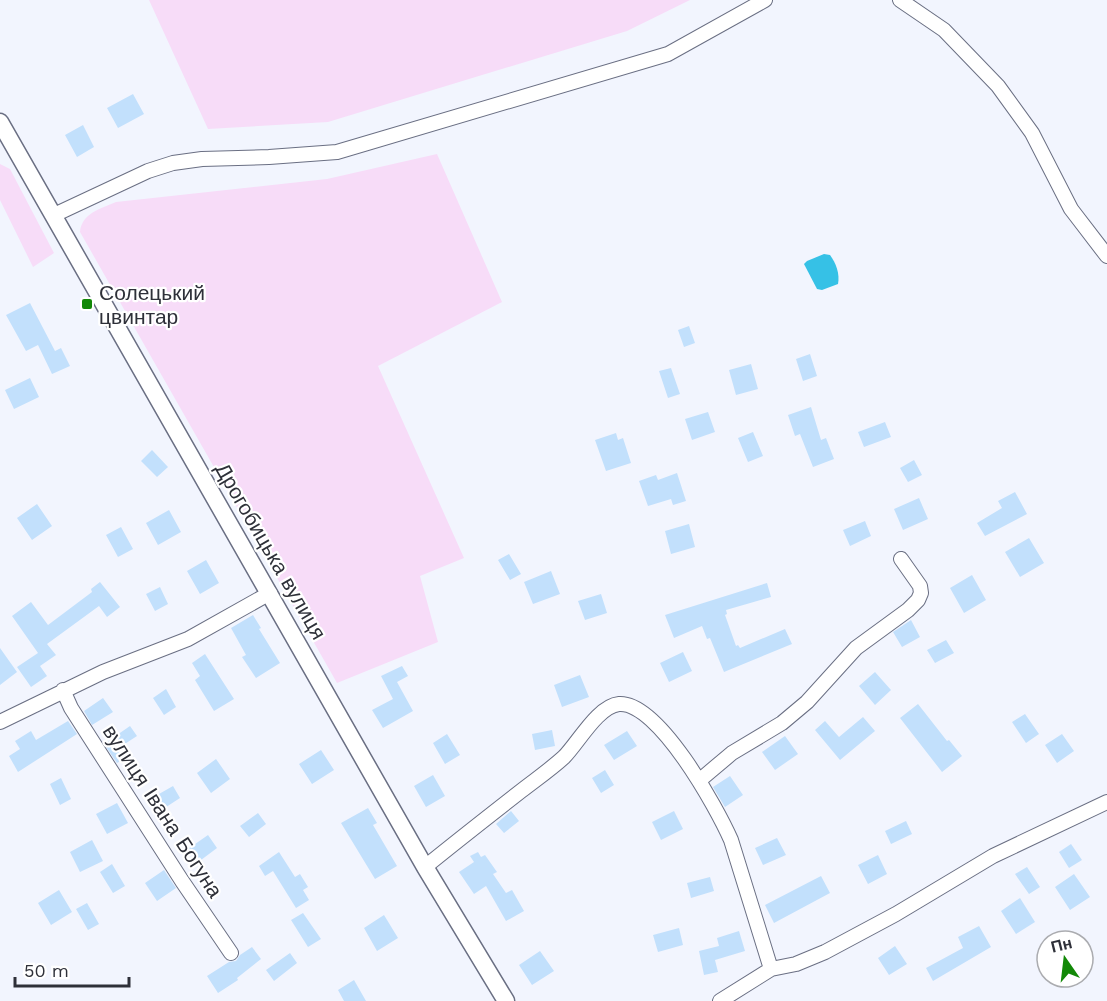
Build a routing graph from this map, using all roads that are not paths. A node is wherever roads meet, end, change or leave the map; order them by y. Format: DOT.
graph roads {
  1 [pos="765,0"];
  2 [pos="900,0"];
  3 [pos="0,122"];
  4 [pos="4,140"];
  5 [pos="54,215"];
  6 [pos="1107,256"];
  7 [pos="901,558"];
  8 [pos="270,593"];
  9 [pos="63,690"];
  10 [pos="0,722"];
  11 [pos="700,780"];
  12 [pos="1107,802"];
  13 [pos="425,867"];
  14 [pos="231,952"];
  15 [pos="771,969"];
  16 [pos="506,1001"];
  17 [pos="720,1001"];
  1 -- 5 [label="street"];
  2 -- 6 [label="street"];
  3 -- 4 [label="street, Дрогобицька вулиця"];
  4 -- 5 [label="street, Дрогобицька вулиця"];
  5 -- 8 [label="street, Дрогобицька вулиця"];
  7 -- 11 [label="street"];
  8 -- 9 [label="street"];
  8 -- 13 [label="street, Дрогобицька вулиця"];
  9 -- 10 [label="street"];
  9 -- 14 [label="street, вулиця Івана Богуна"];
  11 -- 13 [label="street"];
  11 -- 15 [label="street"];
  12 -- 15 [label="street"];
  13 -- 16 [label="street, Дрогобицька вулиця"];
  15 -- 17 [label="street"];
}
